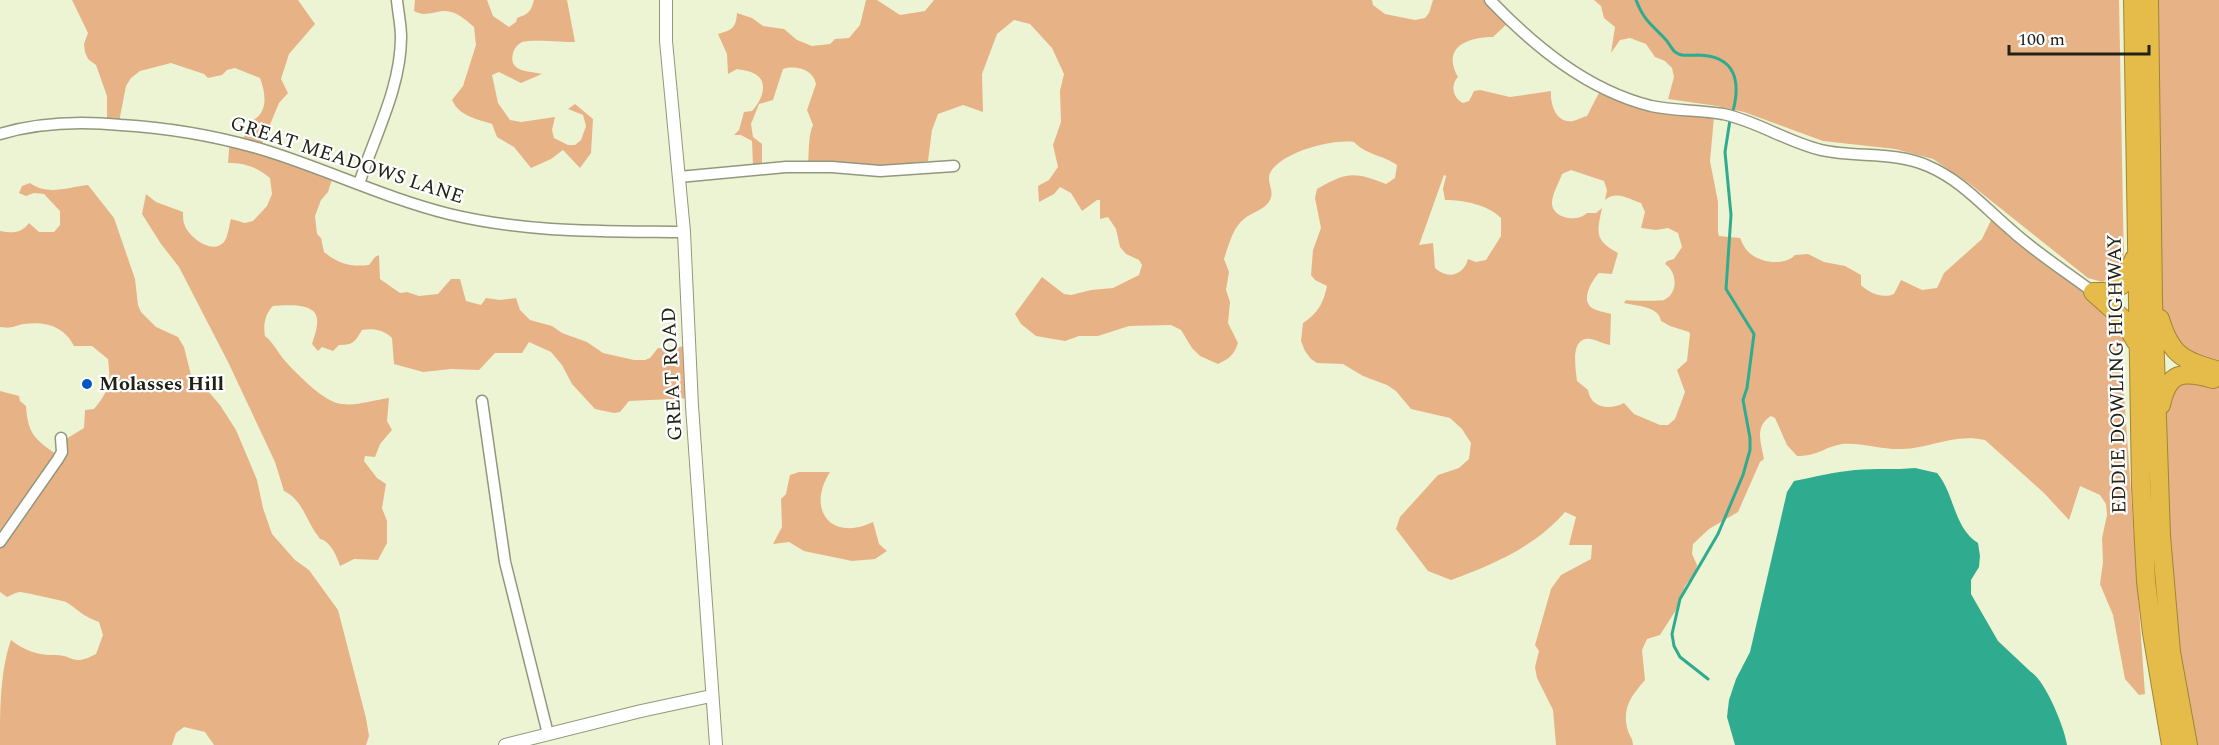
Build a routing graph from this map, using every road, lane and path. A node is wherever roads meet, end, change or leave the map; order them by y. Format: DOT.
graph roads {
  1 [pos="396,0"];
  2 [pos="666,0"];
  3 [pos="1490,0"];
  4 [pos="2133,0"];
  5 [pos="2149,0"];
  6 [pos="0,134"];
  7 [pos="954,166"];
  8 [pos="679,177"];
  9 [pos="359,184"];
  10 [pos="684,231"];
  11 [pos="2136,255"];
  12 [pos="2093,292"];
  13 [pos="2154,299"];
  14 [pos="2138,346"];
  15 [pos="2216,380"];
  16 [pos="482,401"];
  17 [pos="2156,427"];
  18 [pos="61,438"];
  19 [pos="0,542"];
  20 [pos="711,696"];
  21 [pos="548,734"];
  22 [pos="505,745"];
  23 [pos="716,745"];
  24 [pos="2171,745"];
  25 [pos="2188,745"];
  1 -- 9 [label="street"];
  2 -- 8 [label="street, GREAT ROAD"];
  3 -- 12 [label="street"];
  4 -- 11 [label="highway, EDDIE DOWLING HIGHWAY"];
  5 -- 13 [label="highway, EDDIE DOWLING HIGHWAY"];
  6 -- 9 [label="street, GREAT MEADOWS LANE"];
  7 -- 8 [label="street"];
  8 -- 10 [label="street, GREAT ROAD"];
  9 -- 10 [label="street, GREAT MEADOWS LANE"];
  10 -- 20 [label="street, GREAT ROAD"];
  11 -- 12 [label="highway"];
  11 -- 14 [label="highway, EDDIE DOWLING HIGHWAY"];
  12 -- 14 [label="highway"];
  13 -- 15 [label="highway"];
  13 -- 17 [label="highway, EDDIE DOWLING HIGHWAY"];
  14 -- 24 [label="highway, EDDIE DOWLING HIGHWAY"];
  15 -- 17 [label="highway"];
  16 -- 21 [label="street"];
  17 -- 25 [label="highway, EDDIE DOWLING HIGHWAY"];
  18 -- 19 [label="street"];
  20 -- 21 [label="street"];
  20 -- 23 [label="street, GREAT ROAD"];
  21 -- 22 [label="street"];
}
